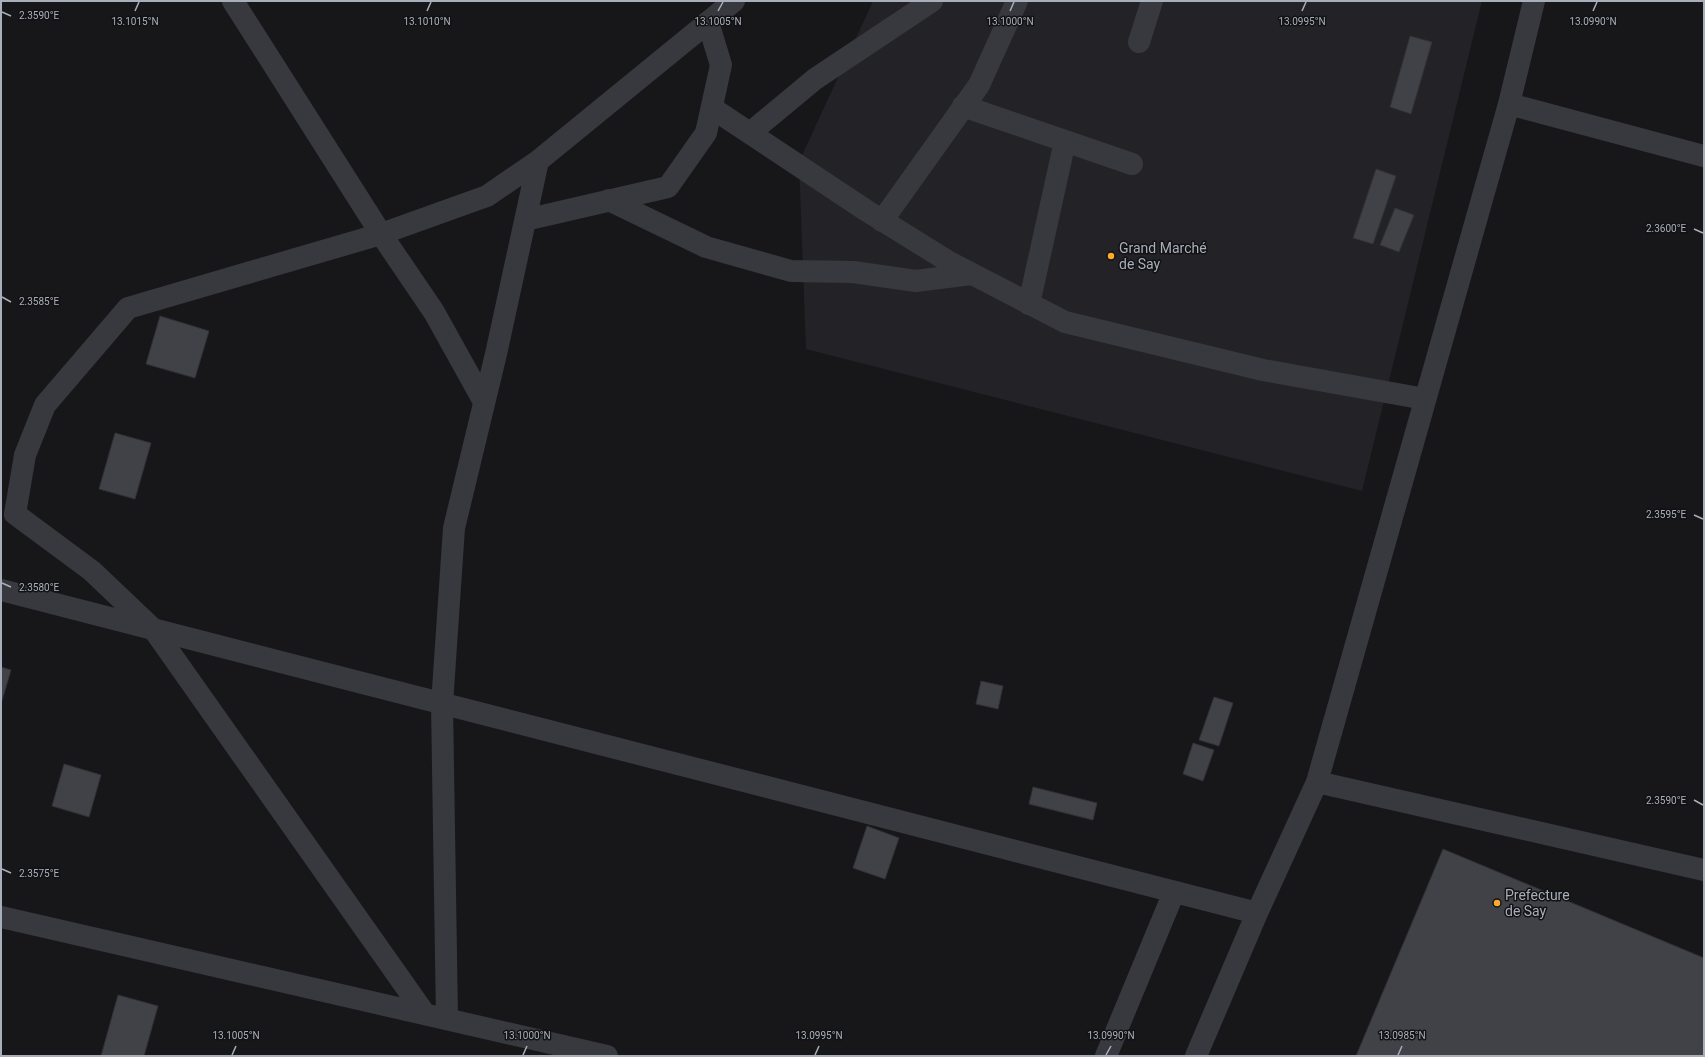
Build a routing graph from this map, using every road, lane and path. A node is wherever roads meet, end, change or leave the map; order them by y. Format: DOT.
graph roads {
  1 [pos="233,1"];
  2 [pos="734,1"];
  3 [pos="932,1"];
  4 [pos="1017,1"];
  5 [pos="1152,1"];
  6 [pos="1534,1"];
  7 [pos="708,22"];
  8 [pos="1138,42"];
  9 [pos="1509,104"];
  10 [pos="963,106"];
  11 [pos="712,108"];
  12 [pos="750,133"];
  13 [pos="1065,141"];
  14 [pos="1704,156"];
  15 [pos="538,161"];
  16 [pos="1132,164"];
  17 [pos="609,200"];
  18 [pos="525,220"];
  19 [pos="882,221"];
  20 [pos="381,234"];
  21 [pos="971,274"];
  22 [pos="1029,304"];
  23 [pos="1425,398"];
  24 [pos="484,402"];
  25 [pos="8,513"];
  26 [pos="1,590"];
  27 [pos="154,630"];
  28 [pos="442,704"];
  29 [pos="1317,782"];
  30 [pos="1704,870"];
  31 [pos="1174,892"];
  32 [pos="1257,913"];
  33 [pos="1,917"];
  34 [pos="425,1014"];
  35 [pos="447,1019"];
  36 [pos="607,1056"];
  37 [pos="1106,1056"];
  38 [pos="1196,1056"];
  1 -- 20 [label="street"];
  2 -- 7 [label="street"];
  3 -- 12 [label="street"];
  4 -- 10 [label="street"];
  5 -- 8 [label="street"];
  6 -- 9 [label="street"];
  7 -- 11 [label="street"];
  7 -- 15 [label="street"];
  9 -- 14 [label="street"];
  9 -- 23 [label="street"];
  10 -- 13 [label="street"];
  10 -- 19 [label="street"];
  11 -- 12 [label="street"];
  11 -- 17 [label="street"];
  12 -- 19 [label="street"];
  13 -- 16 [label="street"];
  13 -- 22 [label="street"];
  15 -- 18 [label="street"];
  15 -- 20 [label="street"];
  17 -- 18 [label="street"];
  17 -- 21 [label="street"];
  18 -- 24 [label="street"];
  19 -- 21 [label="street"];
  20 -- 24 [label="street"];
  20 -- 25 [label="street"];
  21 -- 22 [label="street"];
  22 -- 23 [label="street"];
  23 -- 29 [label="street"];
  24 -- 28 [label="street"];
  25 -- 27 [label="street"];
  26 -- 27 [label="street"];
  27 -- 28 [label="street"];
  27 -- 34 [label="street"];
  28 -- 31 [label="street"];
  28 -- 35 [label="street"];
  29 -- 30 [label="street"];
  29 -- 32 [label="street"];
  31 -- 32 [label="street"];
  31 -- 37 [label="street"];
  32 -- 38 [label="street"];
  33 -- 34 [label="street"];
  34 -- 35 [label="street"];
  35 -- 36 [label="street"];
}
